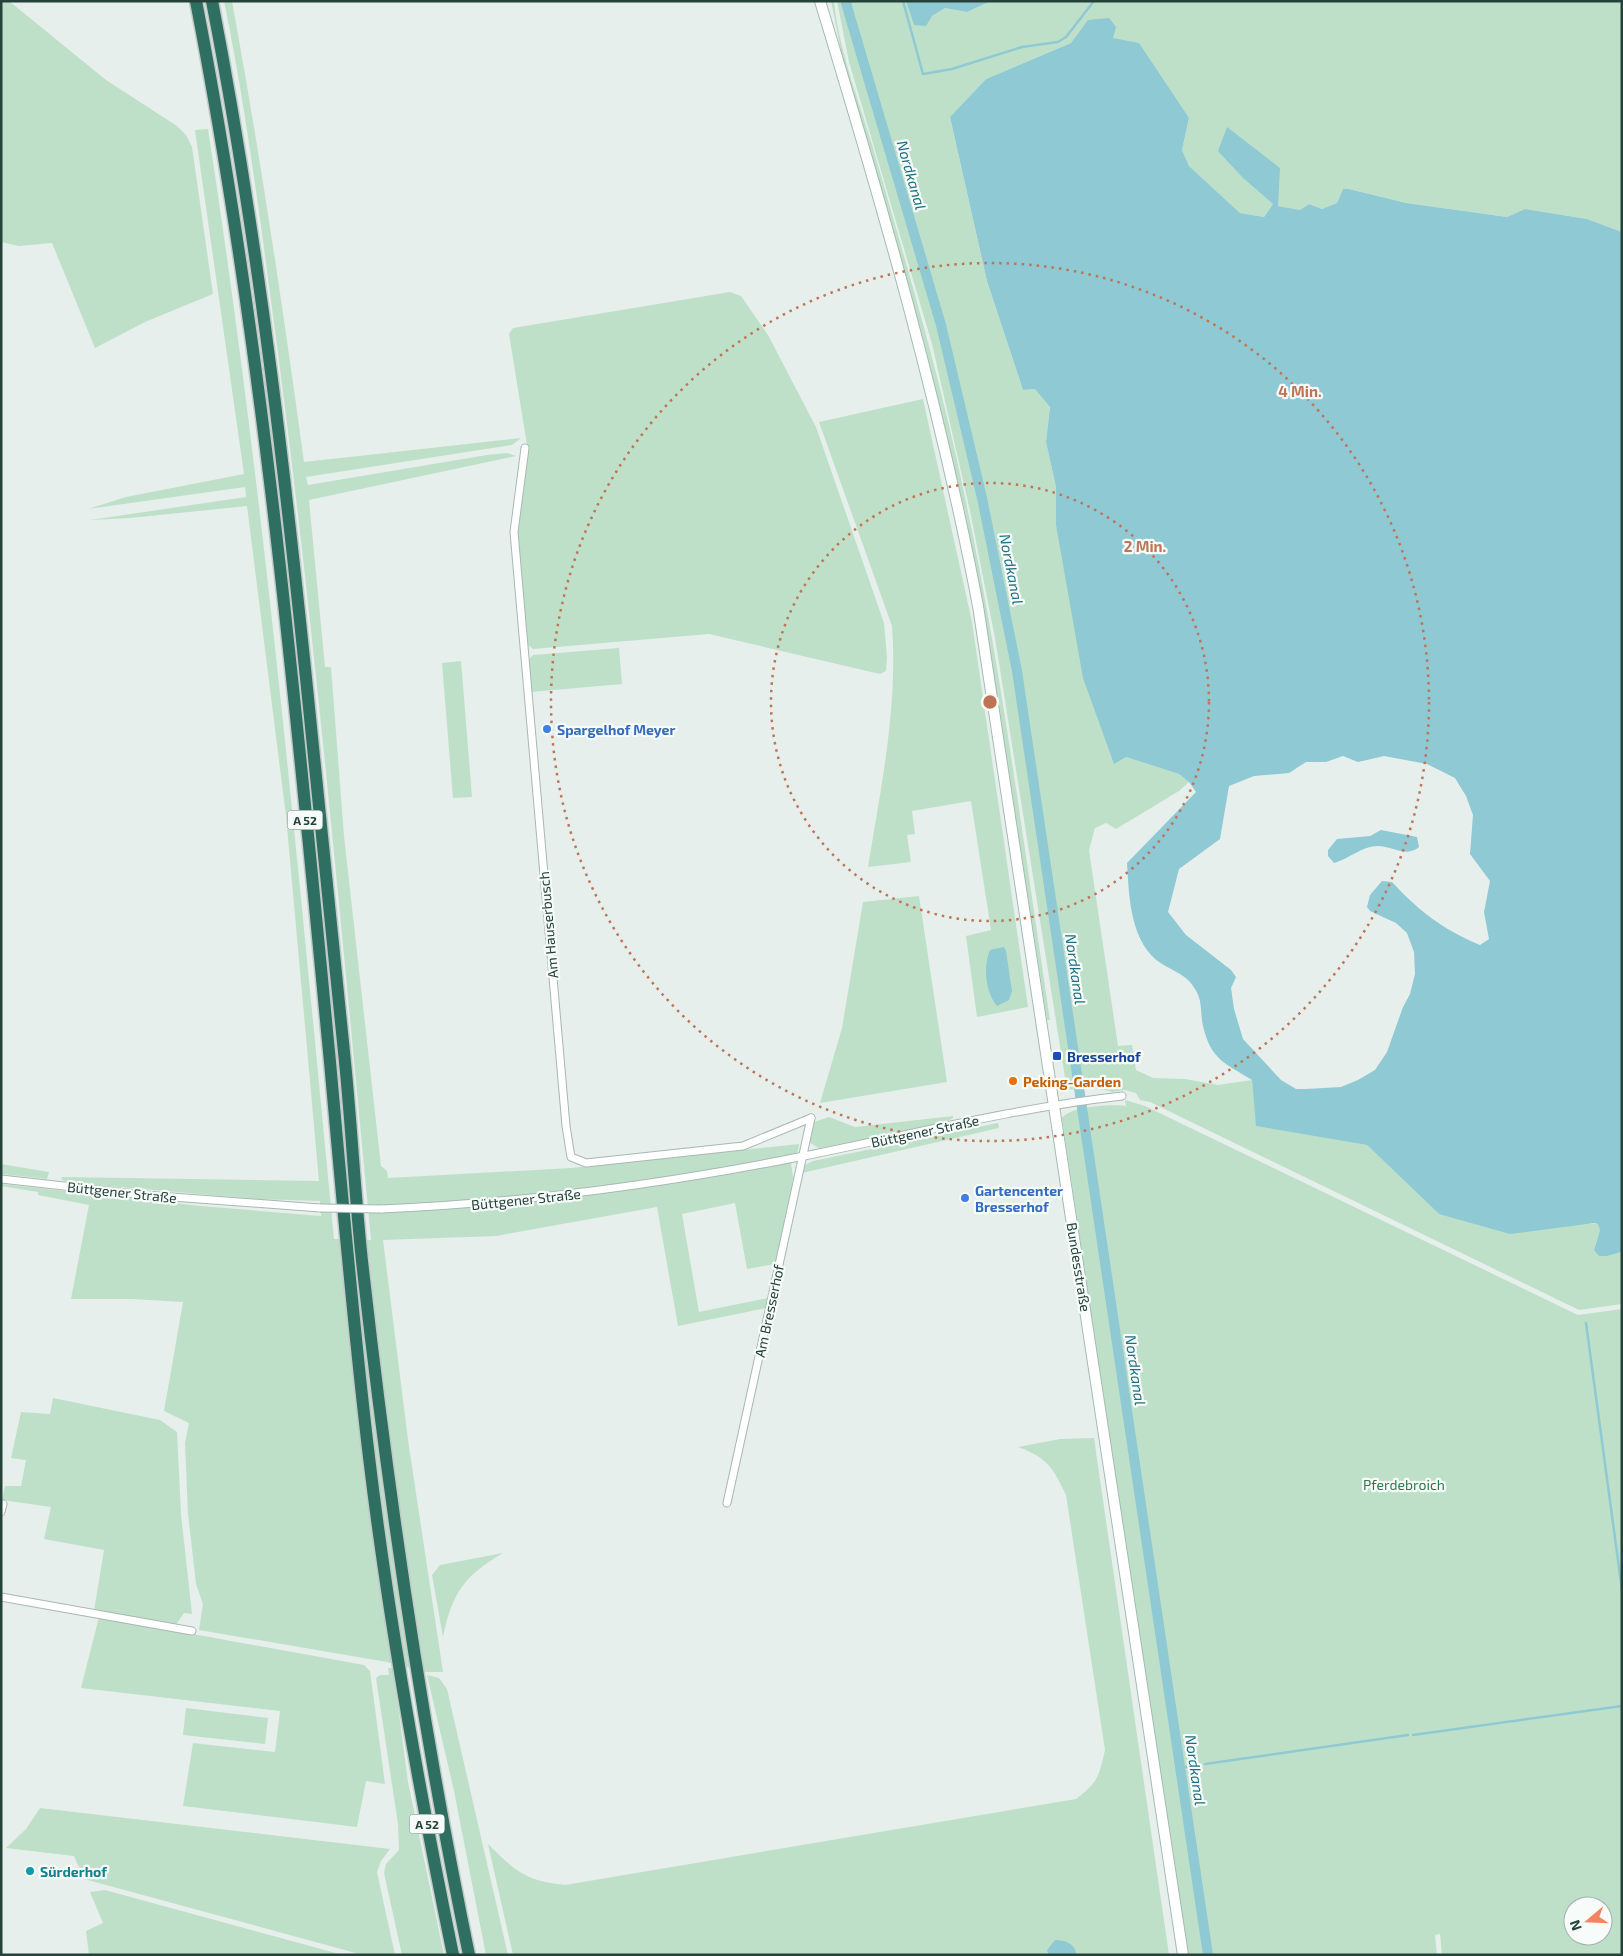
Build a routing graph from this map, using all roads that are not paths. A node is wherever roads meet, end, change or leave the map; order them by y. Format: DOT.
graph roads {
  1 [pos="196,1"];
  2 [pos="212,1"];
  3 [pos="820,1"];
  4 [pos="826,1"];
  5 [pos="828,27"];
  6 [pos="526,448"];
  7 [pos="1122,1096"];
  8 [pos="1049,1106"];
  9 [pos="811,1118"];
  10 [pos="802,1157"];
  11 [pos="1,1179"];
  12 [pos="3,1504"];
  13 [pos="727,1504"];
  14 [pos="1,1512"];
  15 [pos="1,1597"];
  16 [pos="192,1631"];
  17 [pos="453,1955"];
  18 [pos="469,1955"];
  19 [pos="1183,1955"];
  1 -- 17 [label="highway, A 52"];
  2 -- 18 [label="highway, A 52"];
  3 -- 5 [label="main road"];
  4 -- 5 [label="main road"];
  5 -- 8 [label="main road, Bundesstraße"];
  6 -- 9 [label="street, Am Hauserbusch"];
  7 -- 8 [label="street, Büttgener Straße"];
  8 -- 10 [label="street, Büttgener Straße"];
  8 -- 19 [label="main road, Bundesstraße"];
  9 -- 10 [label="street, Am Bresserhof"];
  10 -- 11 [label="street, Büttgener Straße, bridge"];
  10 -- 13 [label="street, Am Bresserhof"];
  12 -- 14 [label="street"];
  15 -- 16 [label="street"];
}
